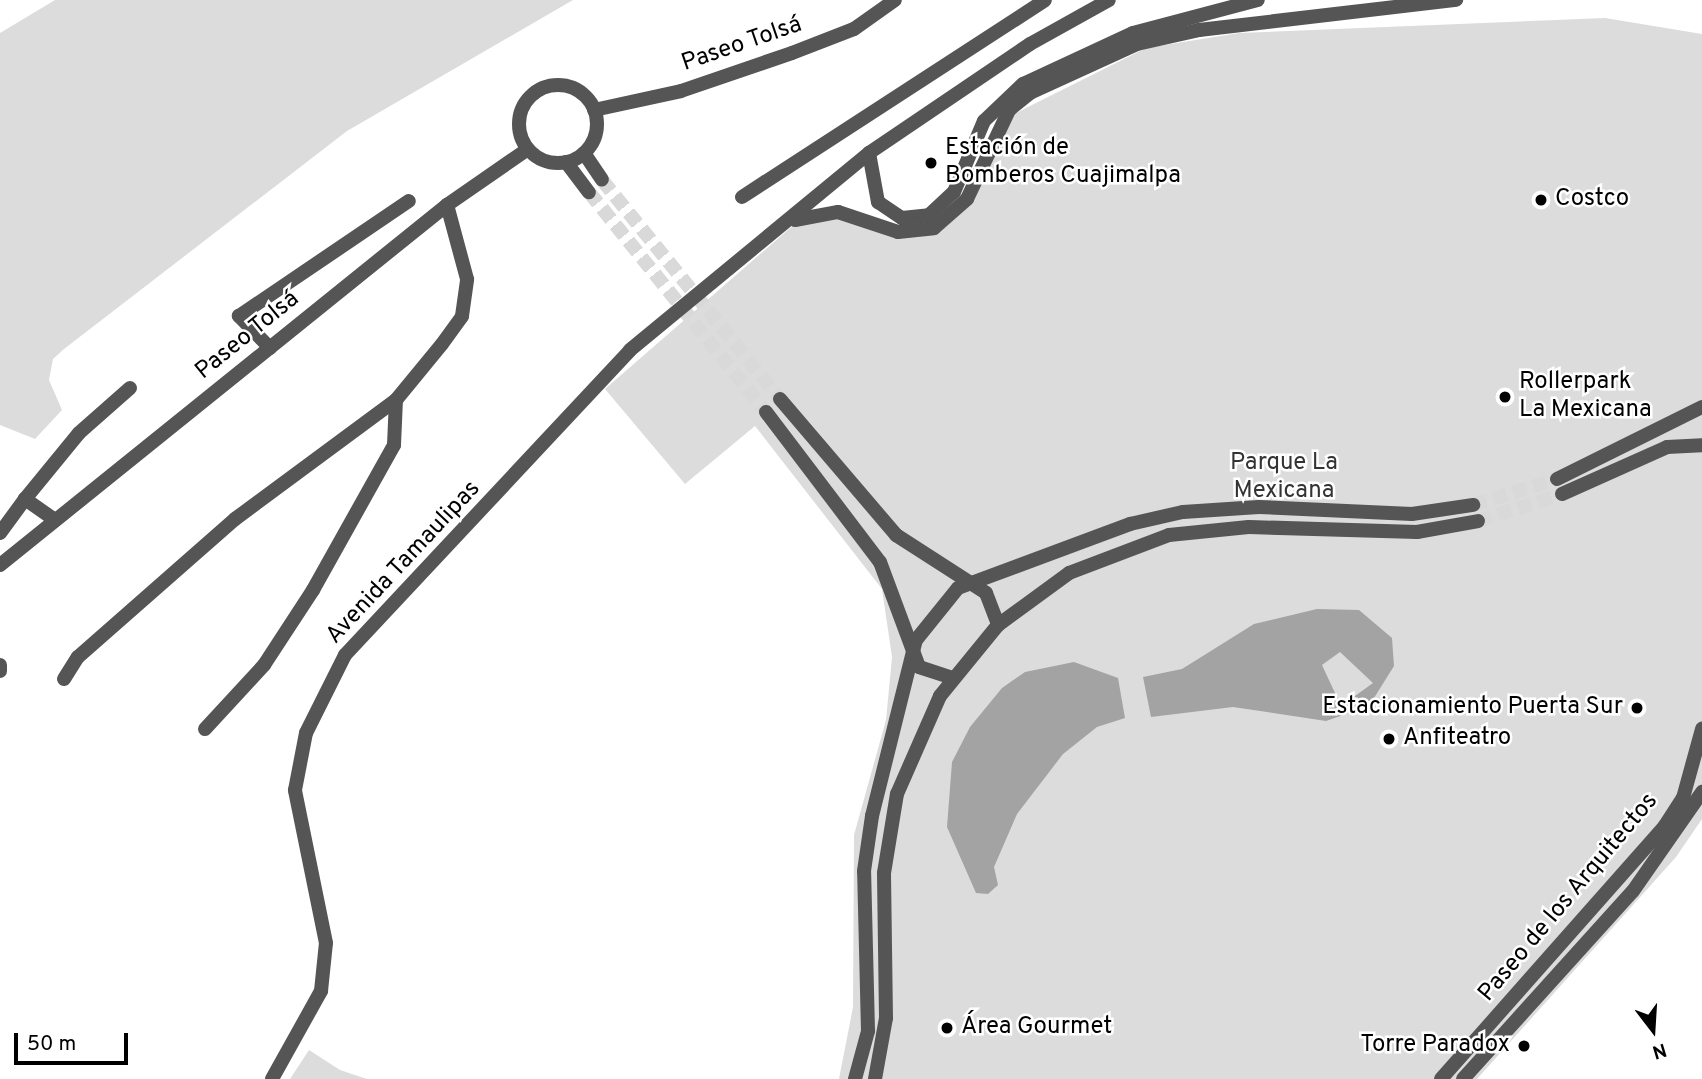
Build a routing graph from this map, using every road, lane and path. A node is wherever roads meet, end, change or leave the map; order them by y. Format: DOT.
graph roads {
  1 [pos="895,0"];
  2 [pos="1045,0"];
  3 [pos="1109,0"];
  4 [pos="1258,0"];
  5 [pos="1455,0"];
  6 [pos="1342,7"];
  7 [pos="594,110"];
  8 [pos="528,149"];
  9 [pos="584,153"];
  10 [pos="869,153"];
  11 [pos="566,162"];
  12 [pos="602,180"];
  13 [pos="590,192"];
  14 [pos="741,197"];
  15 [pos="409,201"];
  16 [pos="447,205"];
  17 [pos="790,221"];
  18 [pos="270,348"];
  19 [pos="130,388"];
  20 [pos="780,399"];
  21 [pos="396,400"];
  22 [pos="1702,407"];
  23 [pos="766,412"];
  24 [pos="1702,444"];
  25 [pos="1557,479"];
  26 [pos="1562,494"];
  27 [pos="25,499"];
  28 [pos="1474,505"];
  29 [pos="55,520"];
  30 [pos="1478,521"];
  31 [pos="0,533"];
  32 [pos="0,565"];
  33 [pos="970,582"];
  34 [pos="998,625"];
  35 [pos="911,654"];
  36 [pos="0,665"];
  37 [pos="0,671"];
  38 [pos="951,678"];
  39 [pos="64,679"];
  40 [pos="205,729"];
  41 [pos="1702,729"];
  42 [pos="1702,792"];
  43 [pos="1514,1010"];
  44 [pos="272,1079"];
  45 [pos="855,1079"];
  46 [pos="875,1079"];
  47 [pos="1441,1079"];
  48 [pos="1463,1079"];
  1 -- 7 [label="street, Paseo Tolsá"];
  2 -- 14 [label="street"];
  3 -- 10 [label="street, Avenida Tamaulipas"];
  4 -- 10 [label="street"];
  5 -- 6 [label="street, Avenida Tamaulipas"];
  6 -- 17 [label="street, Avenida Tamaulipas"];
  7 -- 8 [label="street"];
  7 -- 9 [label="street"];
  8 -- 11 [label="street"];
  8 -- 16 [label="street, Paseo Tolsá"];
  9 -- 11 [label="street"];
  9 -- 12 [label="street"];
  10 -- 17 [label="street, Avenida Tamaulipas"];
  11 -- 13 [label="street"];
  15 -- 18 [label="street"];
  16 -- 18 [label="street, Paseo Tolsá"];
  16 -- 21 [label="street"];
  17 -- 44 [label="street, Avenida Tamaulipas"];
  18 -- 29 [label="street, Paseo Tolsá"];
  19 -- 27 [label="street"];
  20 -- 33 [label="street"];
  21 -- 39 [label="street"];
  21 -- 40 [label="street"];
  22 -- 25 [label="street"];
  23 -- 35 [label="street"];
  24 -- 26 [label="street"];
  27 -- 29 [label="street"];
  27 -- 31 [label="street"];
  28 -- 33 [label="street"];
  29 -- 32 [label="street, Paseo Tolsá"];
  30 -- 34 [label="street"];
  33 -- 34 [label="street"];
  33 -- 35 [label="street"];
  34 -- 38 [label="street"];
  35 -- 38 [label="street"];
  35 -- 45 [label="street"];
  36 -- 37 [label="street"];
  38 -- 46 [label="street"];
  41 -- 43 [label="street, Paseo de los Arquitectos"];
  42 -- 43 [label="street, Paseo de los Arquitectos"];
  43 -- 47 [label="street, Paseo de los Arquitectos"];
  43 -- 48 [label="street, Paseo de los Arquitectos"];
}
